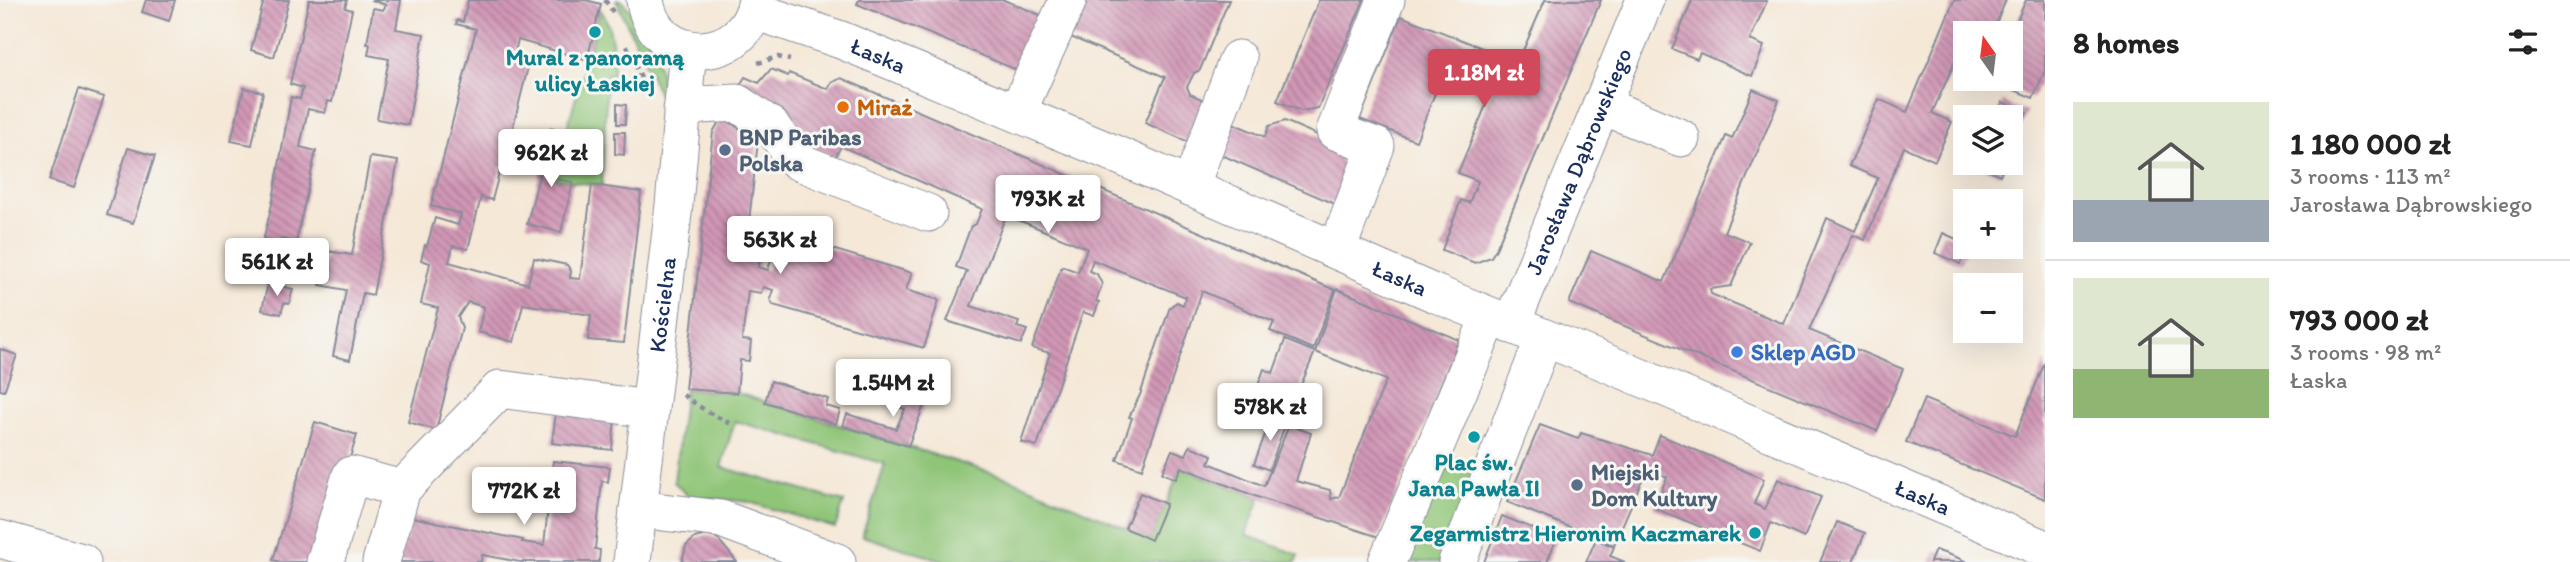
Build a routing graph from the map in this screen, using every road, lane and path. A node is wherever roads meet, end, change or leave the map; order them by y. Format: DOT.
graph roads {
  1 [pos="605,0"];
  2 [pos="1068,0"];
  3 [pos="1386,0"];
  4 [pos="1645,0"];
  5 [pos="756,5"];
  6 [pos="629,7"];
  7 [pos="624,38"];
  8 [pos="688,49"];
  9 [pos="1238,59"];
  10 [pos="1601,105"];
  11 [pos="668,108"];
  12 [pos="1017,114"];
  13 [pos="1681,138"];
  14 [pos="1190,187"];
  15 [pos="928,213"];
  16 [pos="1337,250"];
  17 [pos="1515,326"];
  18 [pos="662,399"];
  19 [pos="733,425"];
  20 [pos="402,489"];
  21 [pos="638,509"];
  22 [pos="0,539"];
  23 [pos="2045,549"];
  24 [pos="82,562"];
  25 [pos="325,562"];
  26 [pos="381,562"];
  27 [pos="632,562"];
  28 [pos="837,562"];
  29 [pos="1387,562"];
  30 [pos="1457,562"];
  1 -- 6 [label="path"];
  2 -- 12 [label="street"];
  3 -- 16 [label="street"];
  4 -- 10 [label="street, Jarosława Dąbrowskiego"];
  5 -- 8 [label="street"];
  5 -- 12 [label="street, Łaska"];
  6 -- 8 [label="street"];
  7 -- 11 [label="path"];
  8 -- 11 [label="street, Kościelna"];
  9 -- 14 [label="street"];
  10 -- 13 [label="street"];
  10 -- 17 [label="street, Jarosława Dąbrowskiego"];
  11 -- 15 [label="street"];
  11 -- 18 [label="street, Kościelna"];
  12 -- 14 [label="street, Łaska"];
  14 -- 16 [label="street, Łaska"];
  16 -- 17 [label="street, Łaska"];
  17 -- 23 [label="street, Łaska"];
  17 -- 29 [label="street"];
  17 -- 30 [label="street"];
  18 -- 19 [label="path"];
  18 -- 20 [label="street"];
  18 -- 21 [label="street, Kościelna"];
  20 -- 25 [label="street"];
  20 -- 26 [label="street"];
  21 -- 27 [label="street, Kościelna"];
  21 -- 28 [label="street"];
  22 -- 24 [label="street"];
}
